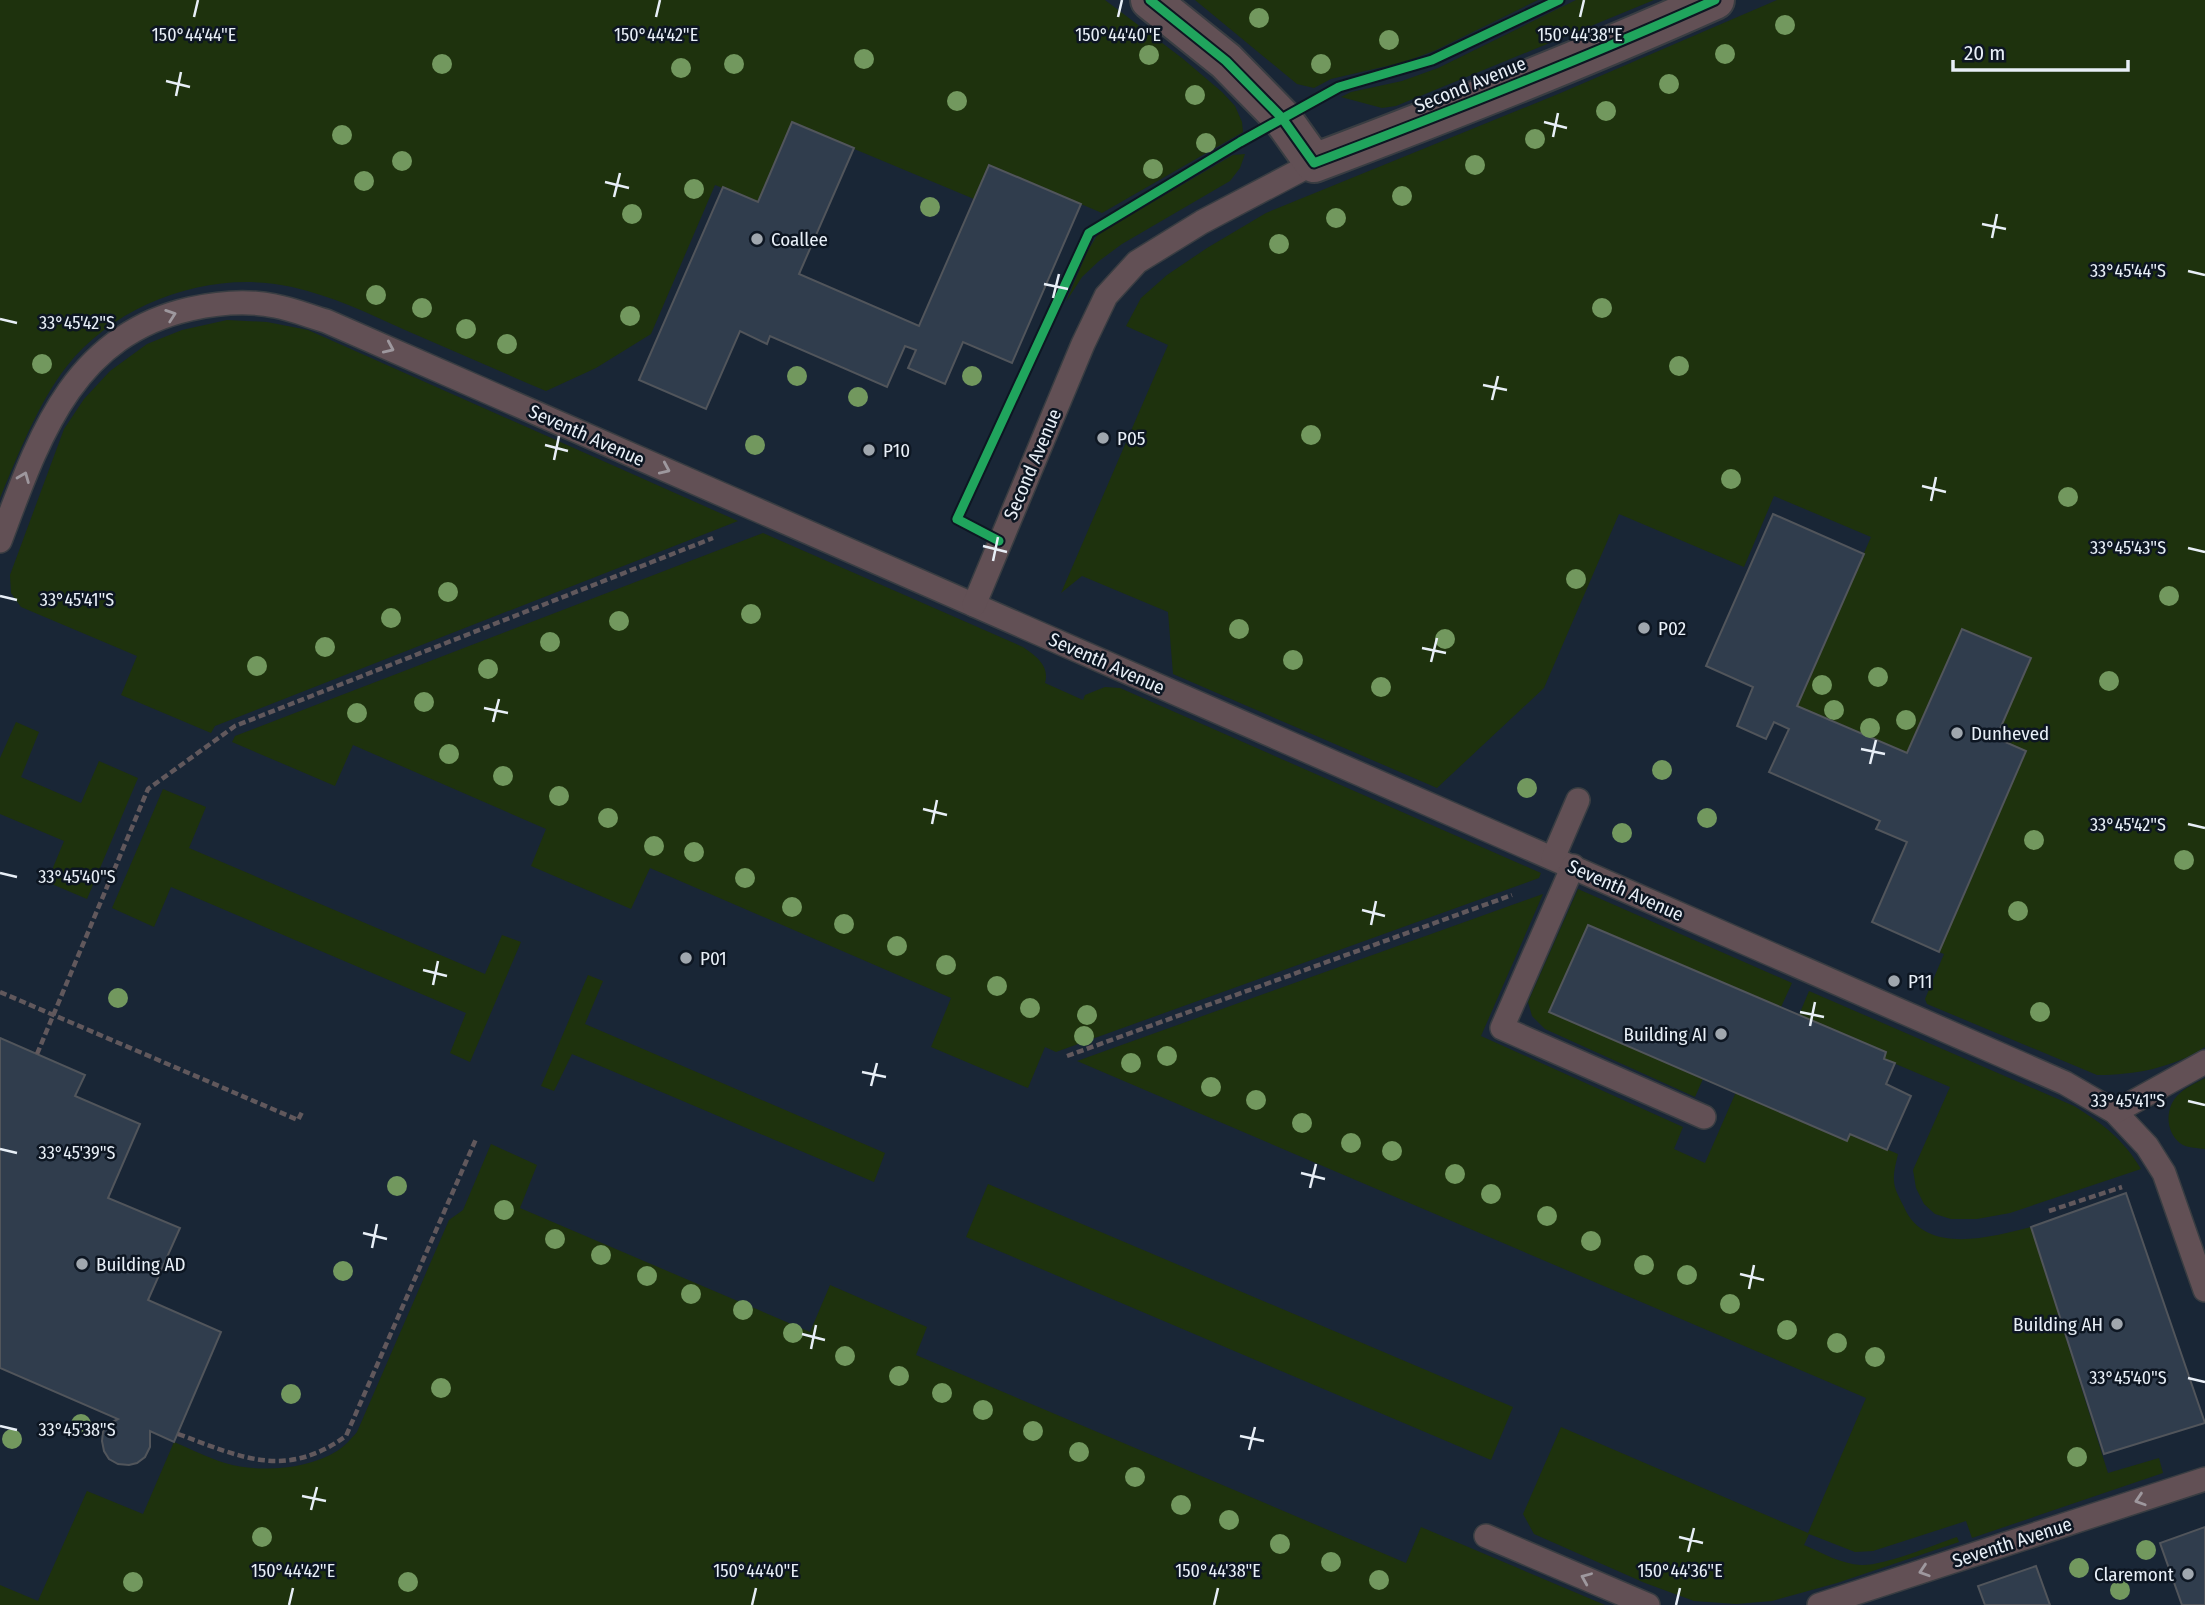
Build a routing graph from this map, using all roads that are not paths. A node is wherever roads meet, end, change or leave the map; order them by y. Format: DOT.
graph roads {
  1 [pos="1150,0"];
  2 [pos="1715,0"];
  3 [pos="1314,163"];
  4 [pos="0,541"];
  5 [pos="974,605"];
  6 [pos="1578,800"];
  7 [pos="1563,862"];
  8 [pos="2205,1062"];
  9 [pos="2115,1112"];
  10 [pos="1704,1117"];
  11 [pos="2205,1290"];
  12 [pos="2205,1479"];
  13 [pos="1486,1536"];
  14 [pos="1648,1605"];
  15 [pos="1819,1605"];
  1 -- 3 [label="street"];
  2 -- 3 [label="street, Second Avenue"];
  3 -- 5 [label="lane, Second Avenue"];
  4 -- 5 [label="lane, Seventh Avenue, one-way"];
  5 -- 7 [label="lane, Seventh Avenue"];
  6 -- 7 [label="lane"];
  7 -- 9 [label="lane, Seventh Avenue"];
  7 -- 10 [label="lane"];
  8 -- 9 [label="lane"];
  9 -- 11 [label="lane, Seventh Avenue"];
  12 -- 15 [label="lane, Seventh Avenue, one-way"];
  14 -- 13 [label="lane, one-way"];
}
